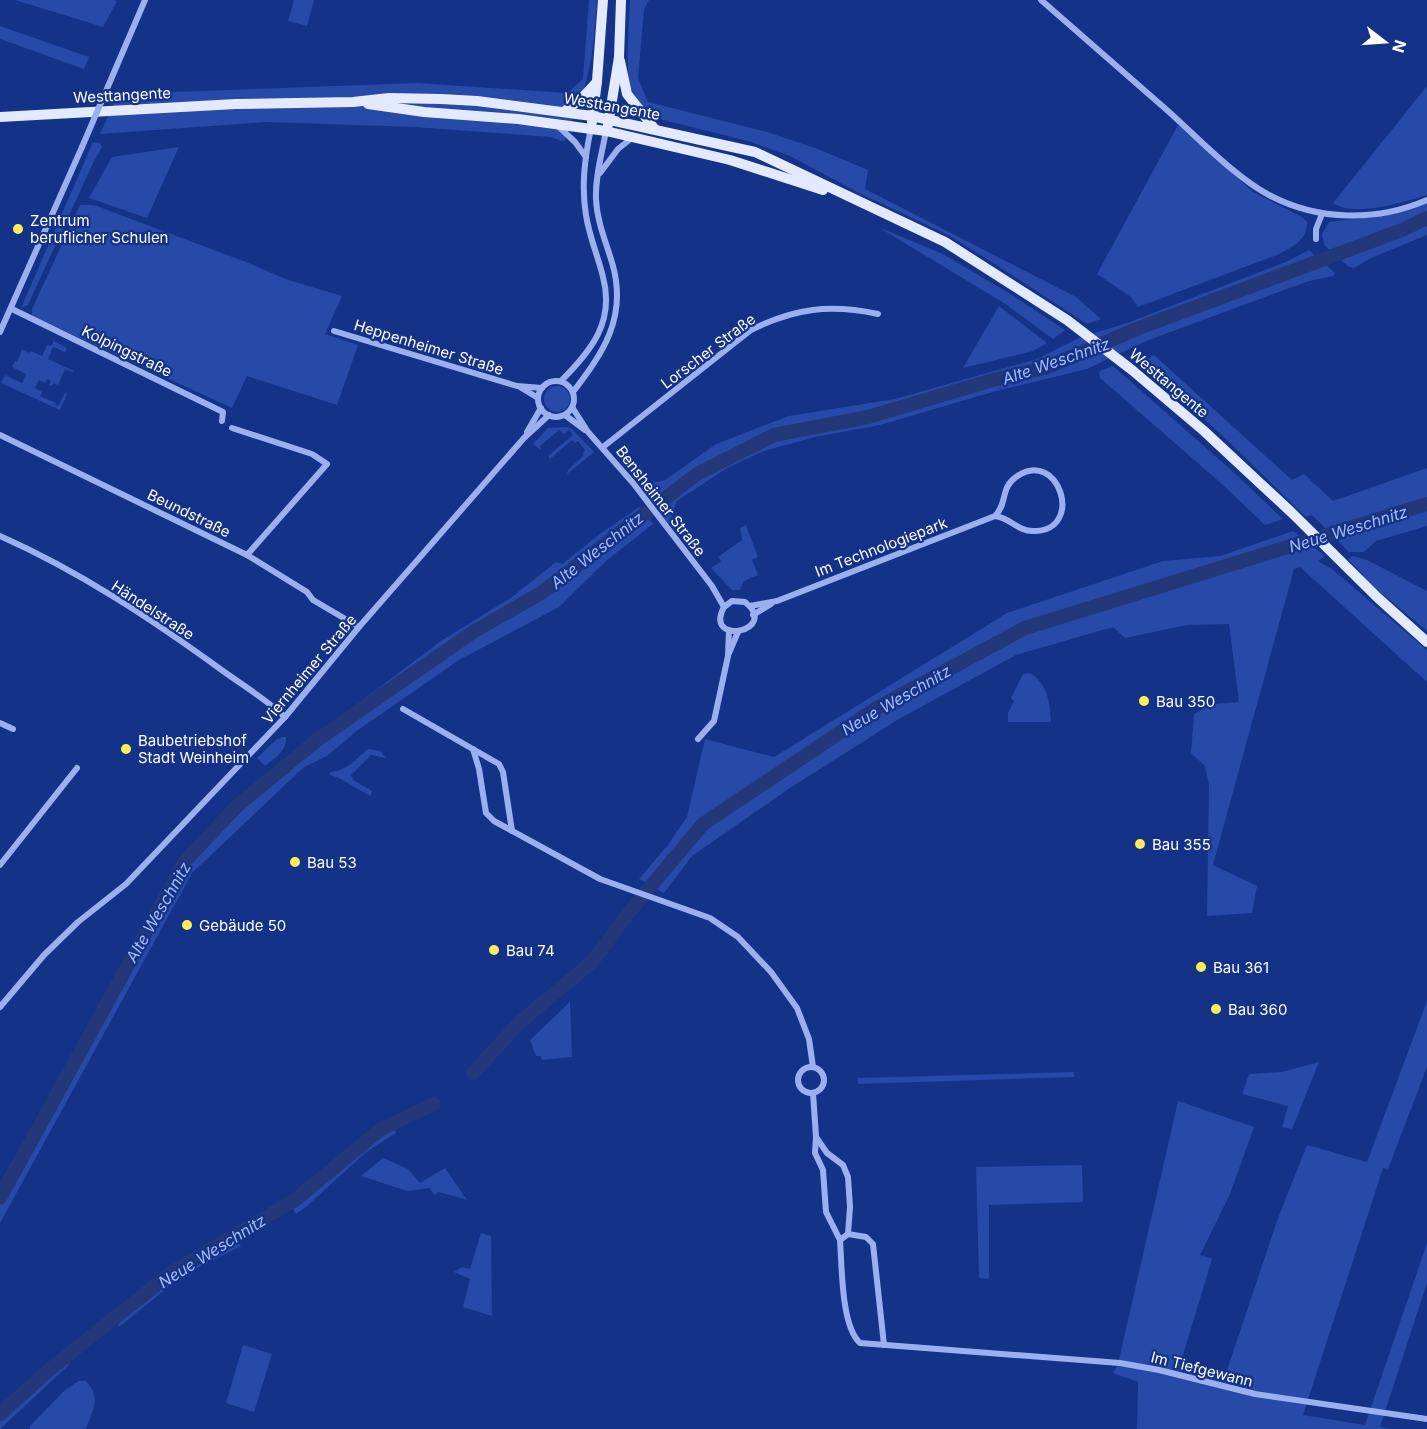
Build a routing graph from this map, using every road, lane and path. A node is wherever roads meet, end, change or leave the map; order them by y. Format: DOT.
graph roads {
  1 [pos="145,0"];
  2 [pos="603,0"];
  3 [pos="621,0"];
  4 [pos="1041,0"];
  5 [pos="619,57"];
  6 [pos="597,81"];
  7 [pos="353,102"];
  8 [pos="564,112"];
  9 [pos="592,116"];
  10 [pos="0,117"];
  11 [pos="609,120"];
  12 [pos="555,124"];
  13 [pos="591,128"];
  14 [pos="654,128"];
  15 [pos="606,131"];
  16 [pos="633,137"];
  17 [pos="586,157"];
  18 [pos="598,176"];
  19 [pos="854,199"];
  20 [pos="1427,200"];
  21 [pos="1322,214"];
  22 [pos="1316,238"];
  23 [pos="12,309"];
  24 [pos="878,314"];
  25 [pos="334,331"];
  26 [pos="0,332"];
  27 [pos="561,381"];
  28 [pos="517,386"];
  29 [pos="542,388"];
  30 [pos="573,392"];
  31 [pos="538,398"];
  32 [pos="572,407"];
  33 [pos="541,408"];
  34 [pos="565,415"];
  35 [pos="549,416"];
  36 [pos="222,421"];
  37 [pos="232,428"];
  38 [pos="588,432"];
  39 [pos="0,435"];
  40 [pos="524,438"];
  41 [pos="603,447"];
  42 [pos="995,516"];
  43 [pos="0,536"];
  44 [pos="247,555"];
  45 [pos="712,586"];
  46 [pos="732,601"];
  47 [pos="777,601"];
  48 [pos="750,606"];
  49 [pos="724,607"];
  50 [pos="753,615"];
  51 [pos="359,627"];
  52 [pos="729,630"];
  53 [pos="738,632"];
  54 [pos="1427,642"];
  55 [pos="728,656"];
  56 [pos="403,709"];
  57 [pos="285,717"];
  58 [pos="0,723"];
  59 [pos="13,729"];
  60 [pos="698,739"];
  61 [pos="473,749"];
  62 [pos="77,768"];
  63 [pos="512,831"];
  64 [pos="0,865"];
  65 [pos="0,1007"];
  66 [pos="813,1067"];
  67 [pos="813,1093"];
  68 [pos="816,1137"];
  69 [pos="848,1234"];
  70 [pos="840,1240"];
  71 [pos="885,1345"];
  72 [pos="1427,1419"];
  1 -- 23 [label="street, bridge"];
  2 -- 6 [label="main road"];
  3 -- 5 [label="main road"];
  4 -- 21 [label="street"];
  5 -- 11 [label="main road"];
  5 -- 14 [label="main road"];
  6 -- 8 [label="main road"];
  6 -- 9 [label="main road"];
  7 -- 8 [label="main road, Westtangente"];
  7 -- 10 [label="main road, Westtangente"];
  7 -- 12 [label="main road, Westtangente"];
  8 -- 9 [label="main road, Westtangente"];
  9 -- 11 [label="main road, Westtangente"];
  9 -- 13 [label="main road"];
  11 -- 14 [label="main road, Westtangente"];
  11 -- 15 [label="main road"];
  12 -- 13 [label="main road, Westtangente"];
  12 -- 17 [label="street"];
  13 -- 15 [label="main road, Westtangente"];
  13 -- 17 [label="street"];
  14 -- 19 [label="main road, Westtangente"];
  15 -- 16 [label="main road, Westtangente"];
  15 -- 18 [label="street"];
  16 -- 18 [label="street"];
  16 -- 19 [label="main road, Westtangente"];
  17 -- 27 [label="street"];
  18 -- 30 [label="street"];
  19 -- 54 [label="main road, Westtangente"];
  20 -- 21 [label="street"];
  21 -- 22 [label="street"];
  23 -- 26 [label="street"];
  23 -- 36 [label="street, Kolpingstraße"];
  24 -- 41 [label="street, Lorscher Straße"];
  25 -- 28 [label="street, Heppenheimer Straße"];
  27 -- 29 [label="street"];
  27 -- 30 [label="street"];
  28 -- 29 [label="street, Heppenheimer Straße"];
  28 -- 31 [label="street, Heppenheimer Straße"];
  29 -- 31 [label="street"];
  30 -- 32 [label="street"];
  31 -- 33 [label="street"];
  32 -- 34 [label="street"];
  32 -- 38 [label="street, Bensheimer Straße"];
  33 -- 35 [label="street"];
  33 -- 40 [label="street, Viernheimer Straße"];
  34 -- 35 [label="street"];
  34 -- 38 [label="street, Bensheimer Straße"];
  35 -- 40 [label="street, Viernheimer Straße"];
  37 -- 44 [label="street"];
  38 -- 41 [label="street, Bensheimer Straße"];
  39 -- 44 [label="street, Beundstraße"];
  40 -- 51 [label="street, Viernheimer Straße"];
  41 -- 45 [label="street, Bensheimer Straße"];
  42 -- 42 [label="street"];
  42 -- 47 [label="street, Im Technologiepark"];
  43 -- 57 [label="street, Händelstraße"];
  44 -- 51 [label="street, Beundstraße"];
  45 -- 46 [label="street, Bensheimer Straße"];
  45 -- 49 [label="street, Bensheimer Straße"];
  46 -- 48 [label="street, Bensheimer Straße"];
  46 -- 49 [label="street"];
  47 -- 48 [label="street, Im Technologiepark"];
  47 -- 50 [label="street, Im Technologiepark"];
  48 -- 50 [label="street"];
  49 -- 52 [label="street, Bensheimer Straße"];
  50 -- 53 [label="street"];
  51 -- 57 [label="street, Viernheimer Straße"];
  52 -- 53 [label="street"];
  52 -- 55 [label="street"];
  53 -- 55 [label="street"];
  55 -- 60 [label="street"];
  56 -- 61 [label="street"];
  57 -- 65 [label="street, Viernheimer Straße"];
  58 -- 59 [label="street"];
  61 -- 63 [label="street"];
  61 -- 63 [label="street"];
  62 -- 64 [label="street"];
  63 -- 66 [label="street"];
  66 -- 67 [label="street"];
  66 -- 67 [label="street"];
  67 -- 68 [label="street"];
  68 -- 69 [label="street"];
  68 -- 70 [label="street"];
  69 -- 70 [label="street"];
  69 -- 71 [label="street"];
  70 -- 71 [label="street, Im Tiefgewann"];
  71 -- 72 [label="street, Im Tiefgewann"];
}
